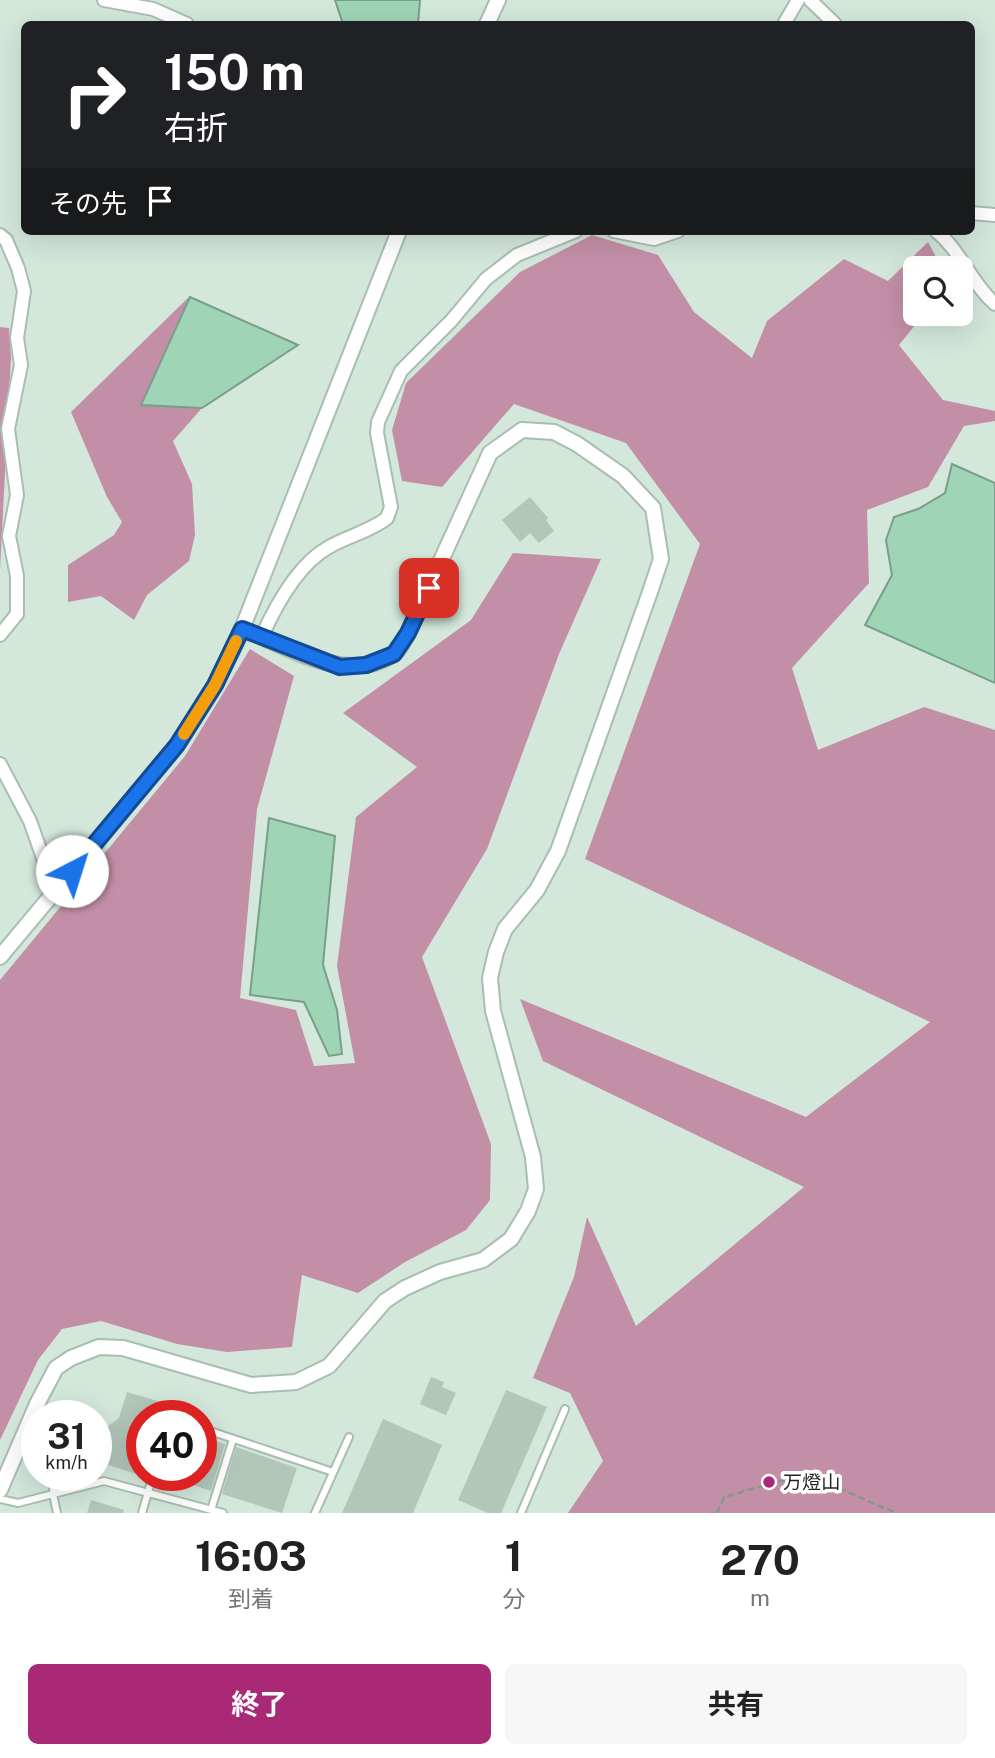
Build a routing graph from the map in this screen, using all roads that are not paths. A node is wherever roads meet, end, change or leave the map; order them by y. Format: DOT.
graph roads {
  1 [pos="104,0"];
  2 [pos="498,0"];
  3 [pos="798,0"];
  4 [pos="810,0"];
  5 [pos="180,21"];
  6 [pos="488,21"];
  7 [pos="786,21"];
  8 [pos="832,21"];
  9 [pos="975,213"];
  10 [pos="995,215"];
  11 [pos="397,235"];
  12 [pos="566,235"];
  13 [pos="634,235"];
  14 [pos="666,235"];
  15 [pos="941,235"];
  16 [pos="0,236"];
  17 [pos="995,304"];
  18 [pos="242,629"];
  19 [pos="0,635"];
  20 [pos="262,636"];
  21 [pos="0,764"];
  22 [pos="55,892"];
  23 [pos="0,957"];
  24 [pos="565,1409"];
  25 [pos="217,1433"];
  26 [pos="349,1437"];
  27 [pos="233,1438"];
  28 [pos="333,1472"];
  29 [pos="0,1490"];
  30 [pos="53,1491"];
  31 [pos="148,1492"];
  32 [pos="53,1494"];
  33 [pos="0,1499"];
  34 [pos="18,1503"];
  35 [pos="210,1511"];
  36 [pos="19,1513"];
  37 [pos="57,1513"];
  38 [pos="142,1513"];
  39 [pos="223,1513"];
  40 [pos="314,1513"];
  41 [pos="521,1513"];
  1 -- 5 [label="street"];
  2 -- 6 [label="street"];
  3 -- 7 [label="street"];
  4 -- 8 [label="street"];
  9 -- 10 [label="street"];
  11 -- 18 [label="street"];
  12 -- 20 [label="street"];
  13 -- 14 [label="street"];
  15 -- 17 [label="street"];
  16 -- 19 [label="street"];
  18 -- 20 [label="street"];
  18 -- 22 [label="street"];
  20 -- 29 [label="street"];
  21 -- 22 [label="street"];
  22 -- 23 [label="street"];
  24 -- 41 [label="lane"];
  25 -- 27 [label="lane"];
  26 -- 28 [label="lane"];
  27 -- 28 [label="lane"];
  27 -- 35 [label="lane"];
  28 -- 40 [label="lane"];
  30 -- 32 [label="lane"];
  31 -- 32 [label="lane"];
  31 -- 35 [label="lane"];
  31 -- 38 [label="lane"];
  32 -- 34 [label="lane"];
  32 -- 37 [label="lane"];
  33 -- 34 [label="lane"];
  34 -- 36 [label="lane"];
  35 -- 39 [label="lane"];
}
